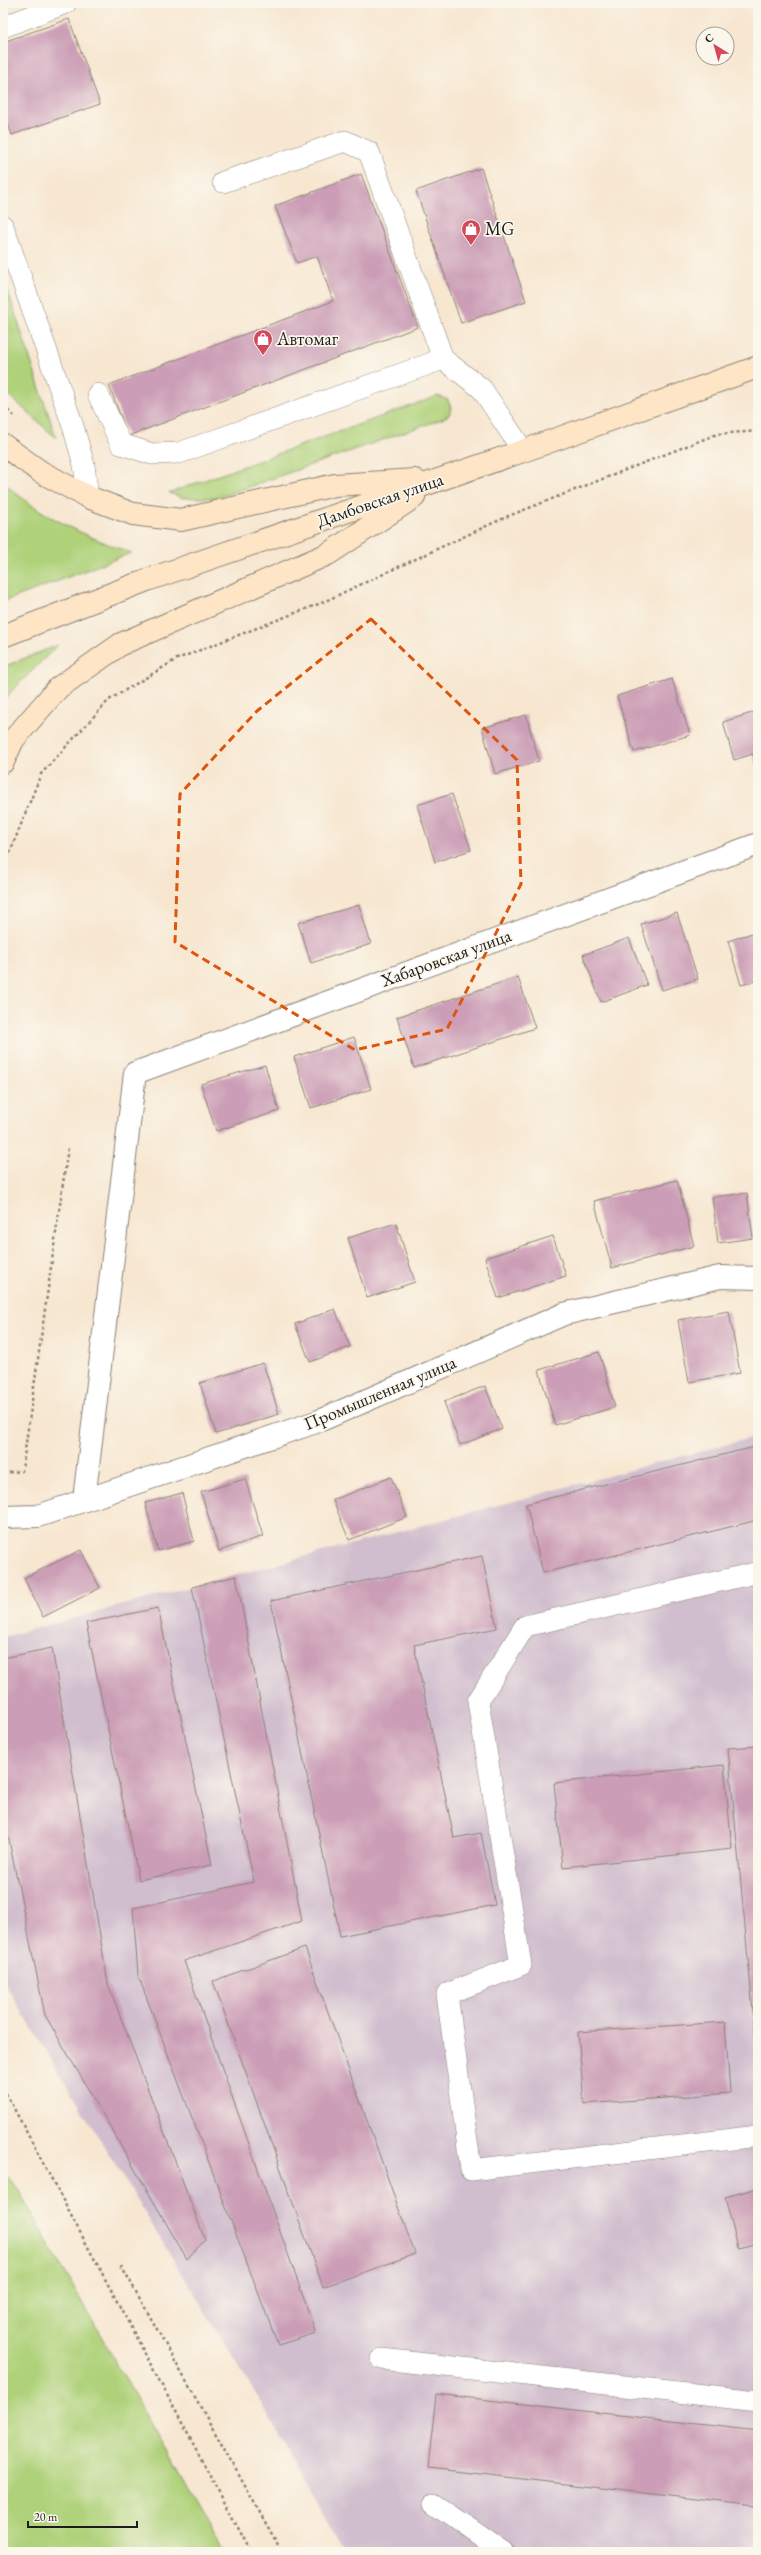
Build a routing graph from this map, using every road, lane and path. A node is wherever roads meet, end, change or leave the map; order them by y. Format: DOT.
graph roads {
  1 [pos="66,3"];
  2 [pos="3,27"];
  3 [pos="223,182"];
  4 [pos="3,226"];
  5 [pos="442,359"];
  6 [pos="758,367"];
  7 [pos="98,394"];
  8 [pos="758,431"];
  9 [pos="3,445"];
  10 [pos="523,451"];
  11 [pos="442,479"];
  12 [pos="88,497"];
  13 [pos="3,636"];
  14 [pos="3,762"];
  15 [pos="758,844"];
  16 [pos="3,870"];
  17 [pos="68,1148"];
  18 [pos="758,1278"];
  19 [pos="3,1473"];
  20 [pos="84,1500"];
  21 [pos="3,1517"];
  22 [pos="758,1574"];
  23 [pos="3,2088"];
  24 [pos="758,2136"];
  25 [pos="121,2265"];
  26 [pos="382,2359"];
  27 [pos="758,2401"];
  28 [pos="434,2504"];
  29 [pos="250,2552"];
  30 [pos="282,2552"];
  31 [pos="503,2552"];
  1 -- 2 [label="lane"];
  3 -- 5 [label="lane"];
  4 -- 12 [label="lane"];
  5 -- 7 [label="lane"];
  5 -- 10 [label="lane"];
  6 -- 10 [label="main road, Дамбовская улица"];
  8 -- 16 [label="path"];
  9 -- 12 [label="main road"];
  10 -- 11 [label="main road, Дамбовская улица"];
  11 -- 12 [label="main road"];
  11 -- 13 [label="main road, Дамбовская улица"];
  11 -- 14 [label="main road"];
  15 -- 20 [label="street, Хабаровская улица"];
  17 -- 19 [label="path"];
  18 -- 20 [label="street, Промышленная улица"];
  20 -- 21 [label="street, Промышленная улица"];
  22 -- 24 [label="lane"];
  23 -- 29 [label="path"];
  25 -- 30 [label="path"];
  26 -- 27 [label="lane"];
  28 -- 31 [label="lane"];
}
